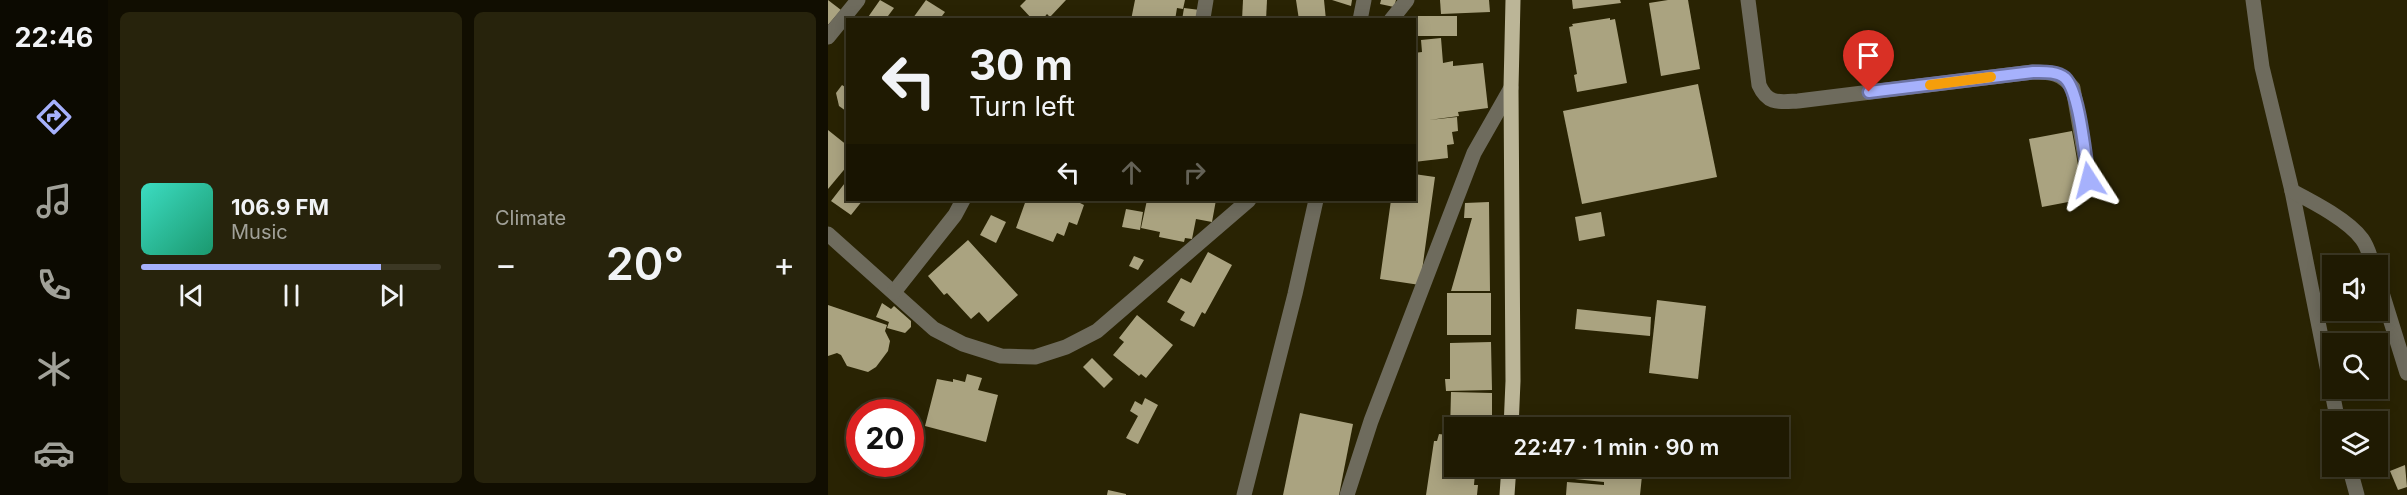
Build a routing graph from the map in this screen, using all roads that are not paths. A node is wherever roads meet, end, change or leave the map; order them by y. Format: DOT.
graph roads {
  1 [pos="858,0"];
  2 [pos="1206,0"];
  3 [pos="1364,0"];
  4 [pos="1407,0"];
  5 [pos="1513,0"];
  6 [pos="1748,0"];
  7 [pos="2253,0"];
  8 [pos="1203,18"];
  9 [pos="1360,18"];
  10 [pos="1393,18"];
  11 [pos="828,37"];
  12 [pos="1511,88"];
  13 [pos="2089,180"];
  14 [pos="2292,191"];
  15 [pos="962,201"];
  16 [pos="1248,201"];
  17 [pos="1316,201"];
  18 [pos="828,234"];
  19 [pos="2369,255"];
  20 [pos="894,292"];
  21 [pos="2388,312"];
  22 [pos="2407,373"];
  23 [pos="2336,411"];
  24 [pos="1511,417"];
  25 [pos="1508,477"];
  26 [pos="2352,477"];
  27 [pos="1244,495"];
  28 [pos="1347,495"];
  29 [pos="1507,495"];
  30 [pos="2357,495"];
  1 -- 11 [label="street"];
  2 -- 8 [label="street"];
  3 -- 9 [label="street"];
  4 -- 10 [label="street"];
  5 -- 12 [label="main road"];
  6 -- 13 [label="street"];
  7 -- 14 [label="street"];
  12 -- 24 [label="main road"];
  12 -- 28 [label="street"];
  14 -- 19 [label="street"];
  14 -- 23 [label="street"];
  15 -- 20 [label="street"];
  16 -- 20 [label="street"];
  17 -- 27 [label="street"];
  18 -- 20 [label="street"];
  21 -- 22 [label="street"];
  25 -- 29 [label="main road"];
  26 -- 30 [label="street"];
}
